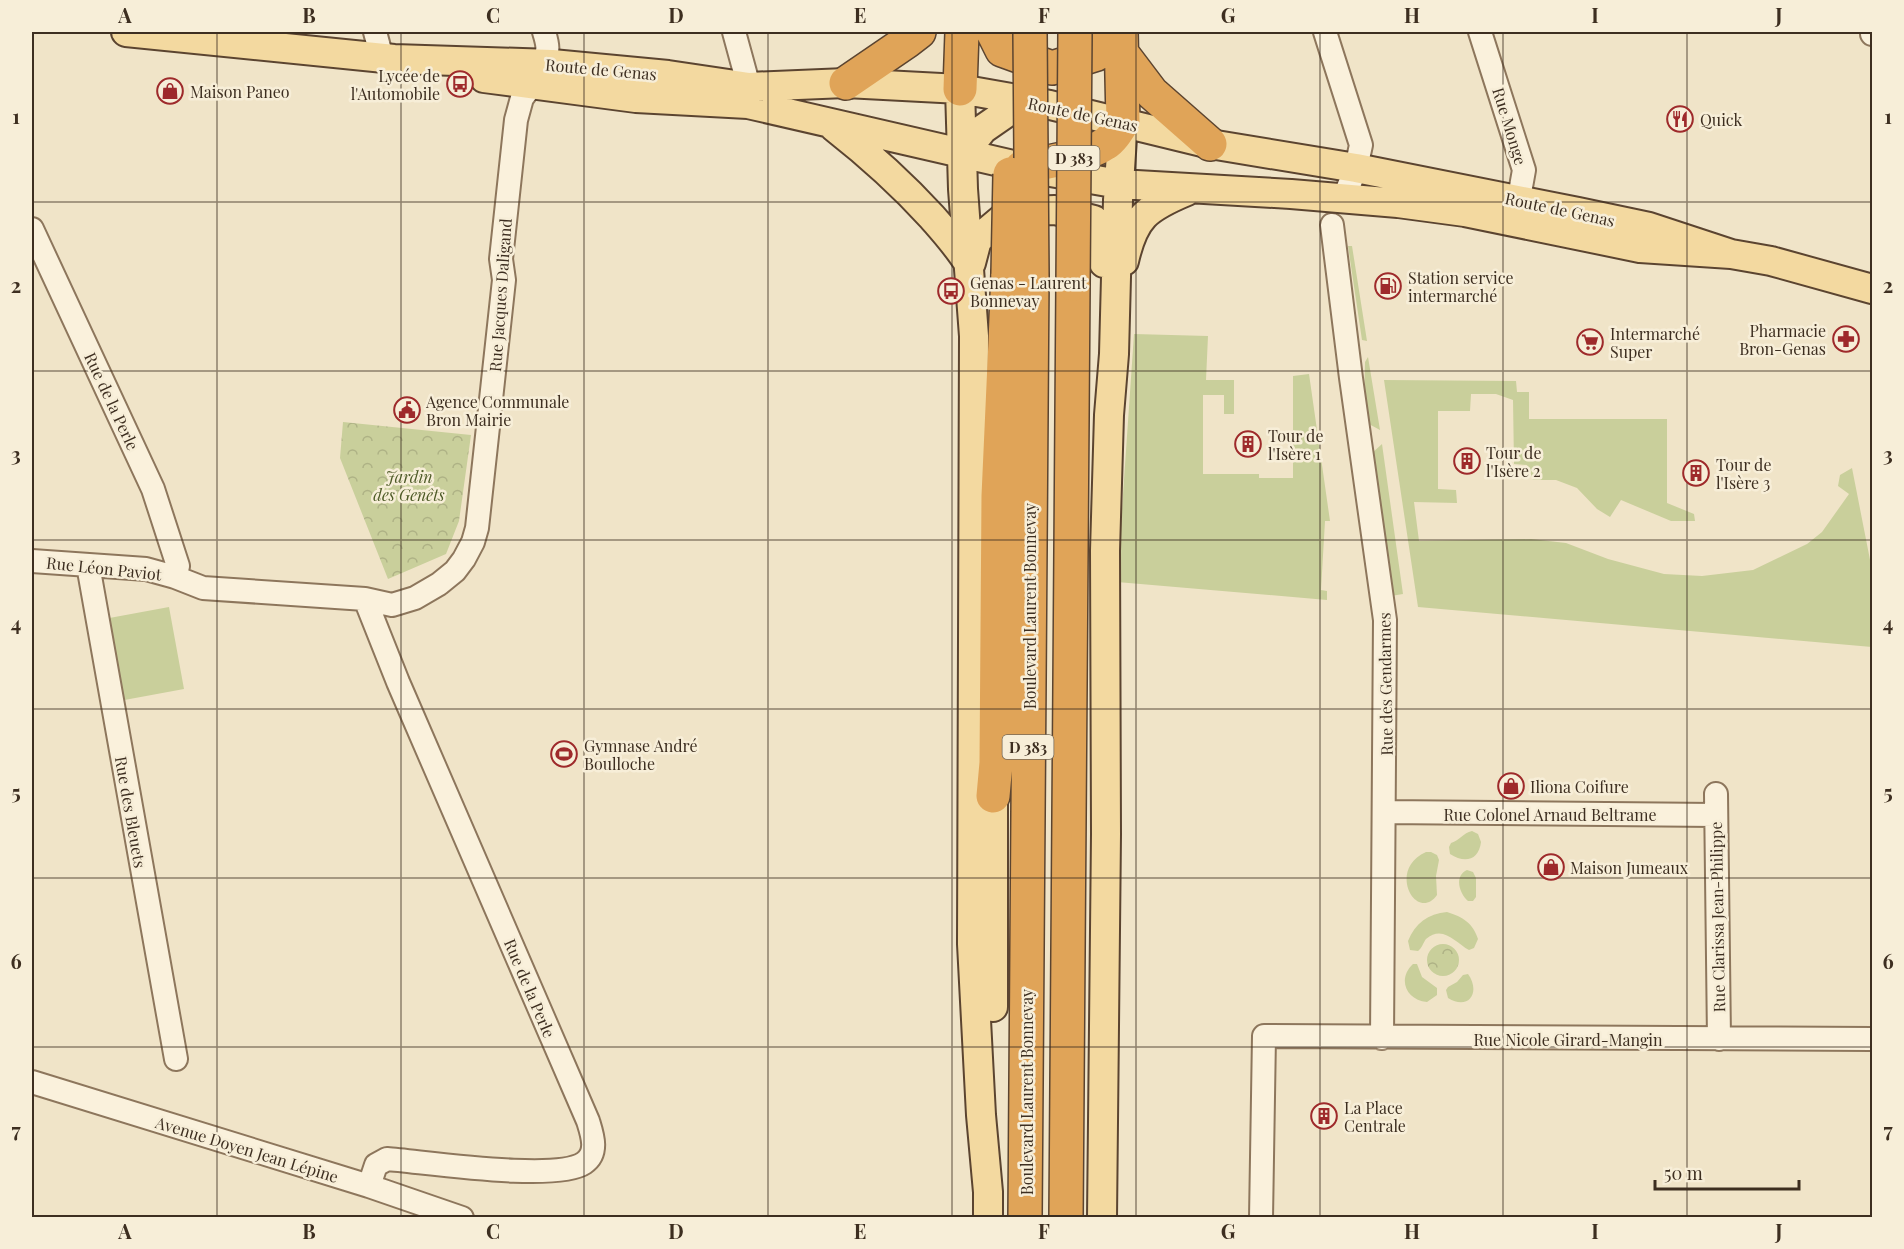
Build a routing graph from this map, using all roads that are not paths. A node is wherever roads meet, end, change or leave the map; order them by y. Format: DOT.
graph roads {
  1 [pos="126,32"];
  2 [pos="544,32"];
  3 [pos="734,32"];
  4 [pos="919,32"];
  5 [pos="962,32"];
  6 [pos="993,32"];
  7 [pos="1030,32"];
  8 [pos="1075,32"];
  9 [pos="1325,32"];
  10 [pos="1480,32"];
  11 [pos="1119,38"];
  12 [pos="378,45"];
  13 [pos="537,74"];
  14 [pos="668,75"];
  15 [pos="846,83"];
  16 [pos="960,89"];
  17 [pos="749,95"];
  18 [pos="636,98"];
  19 [pos="1040,101"];
  20 [pos="1123,122"];
  21 [pos="829,123"];
  22 [pos="1210,144"];
  23 [pos="963,154"];
  24 [pos="1022,167"];
  25 [pos="1356,168"];
  26 [pos="1119,184"];
  27 [pos="1192,189"];
  28 [pos="1343,200"];
  29 [pos="1517,211"];
  30 [pos="1332,225"];
  31 [pos="32,229"];
  32 [pos="970,266"];
  33 [pos="1020,275"];
  34 [pos="1872,289"];
  35 [pos="1116,295"];
  36 [pos="1108,415"];
  37 [pos="32,561"];
  38 [pos="88,565"];
  39 [pos="176,577"];
  40 [pos="365,599"];
  41 [pos="993,796"];
  42 [pos="1716,805"];
  43 [pos="1384,812"];
  44 [pos="1382,1038"];
  45 [pos="1719,1039"];
  46 [pos="1872,1039"];
  47 [pos="176,1059"];
  48 [pos="32,1082"];
  49 [pos="369,1186"];
  50 [pos="988,1205"];
  51 [pos="462,1218"];
  52 [pos="1025,1218"];
  53 [pos="1066,1218"];
  54 [pos="1102,1218"];
  55 [pos="1261,1218"];
  1 -- 12 [label="main road, Route de Genas"];
  2 -- 13 [label="street, Rue Jacques Daligand"];
  3 -- 17 [label="street"];
  4 -- 15 [label="highway"];
  5 -- 16 [label="highway"];
  6 -- 11 [label="highway"];
  7 -- 19 [label="highway, bridge"];
  8 -- 53 [label="highway, D 383, bridge"];
  9 -- 25 [label="street"];
  10 -- 29 [label="street, Rue Monge"];
  11 -- 20 [label="highway"];
  11 -- 22 [label="highway"];
  12 -- 13 [label="main road, Route de Genas"];
  13 -- 14 [label="main road, Route de Genas"];
  13 -- 18 [label="main road, Route de Genas"];
  13 -- 40 [label="street, Rue Jacques Daligand"];
  14 -- 17 [label="main road, Route de Genas"];
  14 -- 18 [label="street"];
  15 -- 16 [label="main road, Route de Genas"];
  15 -- 17 [label="main road, Route de Genas"];
  16 -- 19 [label="main road, Route de Genas"];
  16 -- 23 [label="main road"];
  17 -- 18 [label="main road, Route de Genas"];
  17 -- 21 [label="main road, Route de Genas"];
  19 -- 20 [label="main road, Route de Genas"];
  19 -- 23 [label="main road"];
  19 -- 33 [label="highway, bridge"];
  20 -- 22 [label="main road, Route de Genas"];
  20 -- 24 [label="highway"];
  20 -- 26 [label="main road"];
  21 -- 23 [label="main road, Route de Genas"];
  21 -- 32 [label="main road"];
  22 -- 25 [label="main road, Route de Genas"];
  23 -- 24 [label="main road, Route de Genas"];
  23 -- 32 [label="main road"];
  24 -- 26 [label="main road, Route de Genas"];
  25 -- 28 [label="street"];
  25 -- 29 [label="main road, Route de Genas"];
  26 -- 27 [label="main road, Route de Genas"];
  26 -- 35 [label="main road"];
  27 -- 28 [label="main road, Route de Genas"];
  27 -- 35 [label="main road"];
  28 -- 29 [label="main road, Route de Genas"];
  29 -- 34 [label="main road, Route de Genas"];
  30 -- 43 [label="street, Rue des Gendarmes"];
  31 -- 39 [label="street, Rue de la Perle"];
  32 -- 36 [label="main road"];
  32 -- 50 [label="main road"];
  33 -- 41 [label="highway"];
  33 -- 52 [label="highway, Boulevard Laurent Bonnevay / D 383"];
  35 -- 36 [label="main road"];
  36 -- 54 [label="main road"];
  37 -- 38 [label="street, Rue Léon Paviot"];
  38 -- 39 [label="street, Rue Léon Paviot"];
  38 -- 47 [label="street, Rue des Bleuets"];
  39 -- 40 [label="street, Rue Jacques Daligand"];
  40 -- 49 [label="street, Rue de la Perle"];
  41 -- 50 [label="main road"];
  42 -- 43 [label="street, Rue Colonel Arnaud Beltrame"];
  42 -- 45 [label="street, Rue Clarissa Jean-Philippe"];
  43 -- 44 [label="street, Rue des Gendarmes"];
  44 -- 45 [label="street, Rue Nicole Girard-Mangin"];
  44 -- 55 [label="street, Rue Nicole Girard-Mangin"];
  45 -- 46 [label="street, Rue Nicole Girard-Mangin"];
  48 -- 49 [label="street, Avenue Doyen Jean Lépine"];
  49 -- 51 [label="street, Avenue Doyen Jean Lépine"];
}
